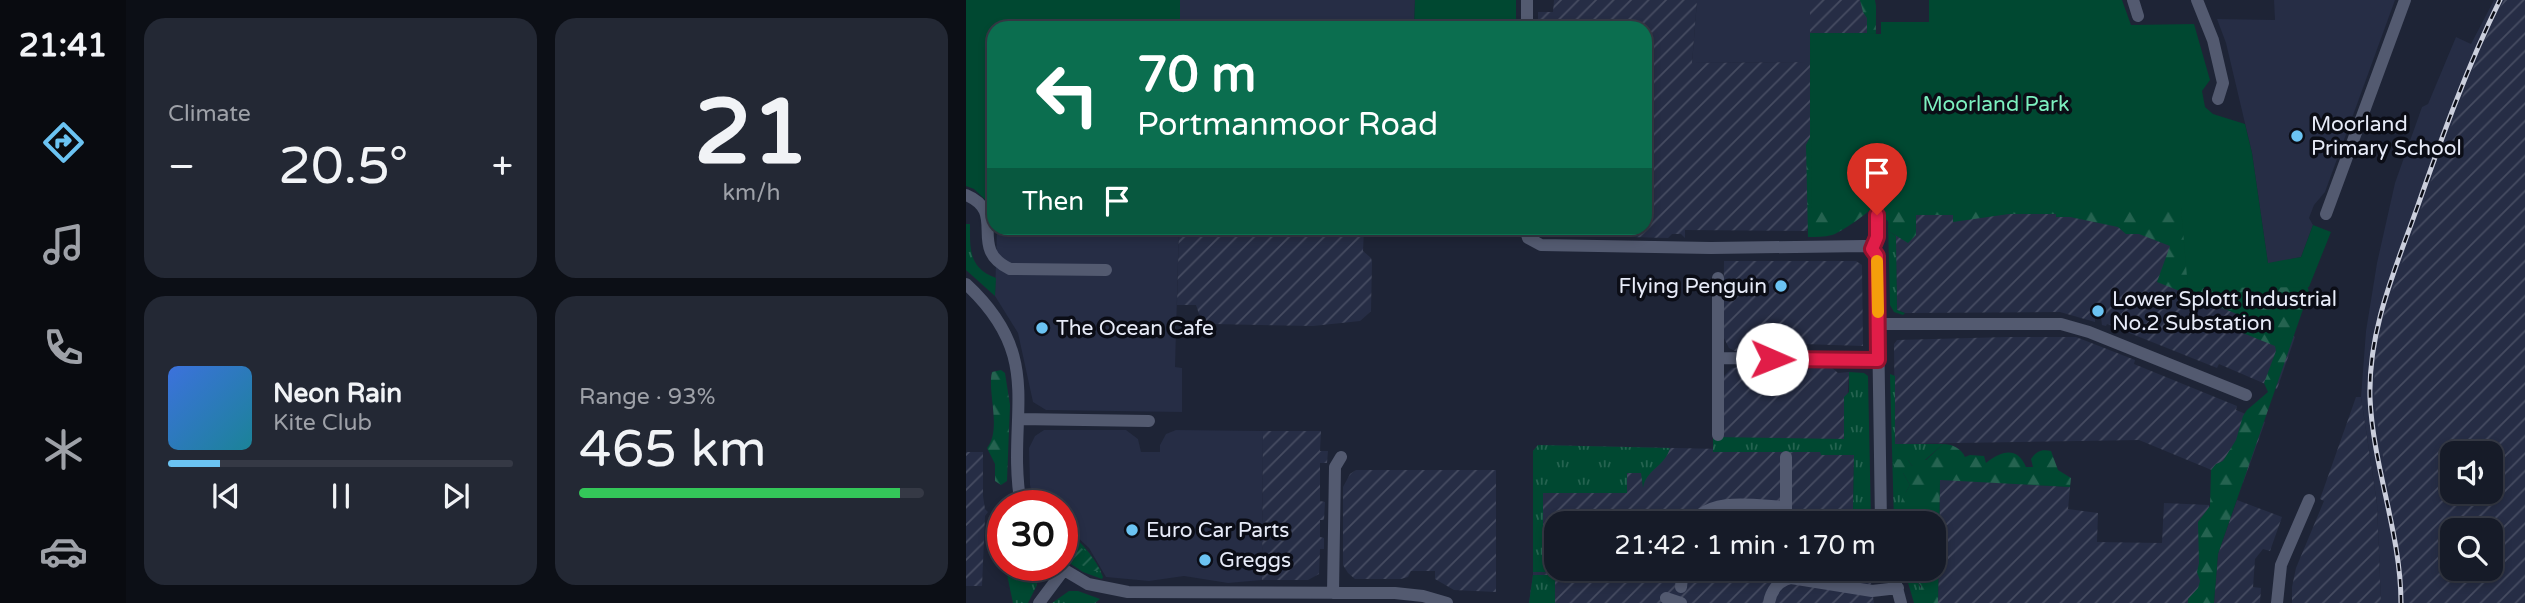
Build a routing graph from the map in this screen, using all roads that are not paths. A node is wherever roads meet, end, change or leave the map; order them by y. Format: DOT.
graph roads {
  1 [pos="1527,0"];
  2 [pos="2133,0"];
  3 [pos="2197,0"];
  4 [pos="2406,0"];
  5 [pos="2138,16"];
  6 [pos="1527,21"];
  7 [pos="2218,99"];
  8 [pos="966,195"];
  9 [pos="2326,214"];
  10 [pos="987,215"];
  11 [pos="1877,215"];
  12 [pos="988,235"];
  13 [pos="1529,235"];
  14 [pos="1872,249"];
  15 [pos="1106,270"];
  16 [pos="1718,278"];
  17 [pos="966,284"];
  18 [pos="1879,324"];
  19 [pos="1719,358"];
  20 [pos="1878,360"];
  21 [pos="2246,394"];
  22 [pos="1020,419"];
  23 [pos="1149,421"];
  24 [pos="1718,435"];
  25 [pos="1341,457"];
  26 [pos="1786,463"];
  27 [pos="1019,490"];
  28 [pos="2309,500"];
  29 [pos="1786,507"];
  30 [pos="1704,511"];
  31 [pos="1786,511"];
  32 [pos="1881,511"];
  33 [pos="1078,578"];
  34 [pos="1052,581"];
  35 [pos="1682,581"];
  36 [pos="1780,581"];
  37 [pos="1816,581"];
  38 [pos="1896,581"];
  39 [pos="1681,587"];
  40 [pos="1898,588"];
  41 [pos="1333,593"];
  42 [pos="1666,598"];
  43 [pos="1039,603"];
  44 [pos="1447,603"];
  45 [pos="1681,603"];
  46 [pos="1769,603"];
  47 [pos="1901,603"];
  48 [pos="2277,603"];
  1 -- 6 [label="street"];
  2 -- 5 [label="street"];
  3 -- 7 [label="street"];
  4 -- 9 [label="street"];
  8 -- 10 [label="street"];
  11 -- 14 [label="street"];
  12 -- 15 [label="street"];
  13 -- 14 [label="street"];
  14 -- 18 [label="street"];
  16 -- 19 [label="street"];
  17 -- 22 [label="street"];
  18 -- 20 [label="street"];
  18 -- 21 [label="street"];
  19 -- 20 [label="street"];
  19 -- 24 [label="street"];
  20 -- 32 [label="street"];
  22 -- 23 [label="street"];
  22 -- 27 [label="street"];
  25 -- 41 [label="street"];
  26 -- 29 [label="street"];
  28 -- 48 [label="street"];
  29 -- 30 [label="street"];
  29 -- 31 [label="street"];
  33 -- 41 [label="street"];
  34 -- 43 [label="street"];
  35 -- 39 [label="street"];
  36 -- 46 [label="street"];
  37 -- 40 [label="street"];
  38 -- 40 [label="street"];
  40 -- 47 [label="street"];
  41 -- 44 [label="street"];
  42 -- 45 [label="street"];
}
